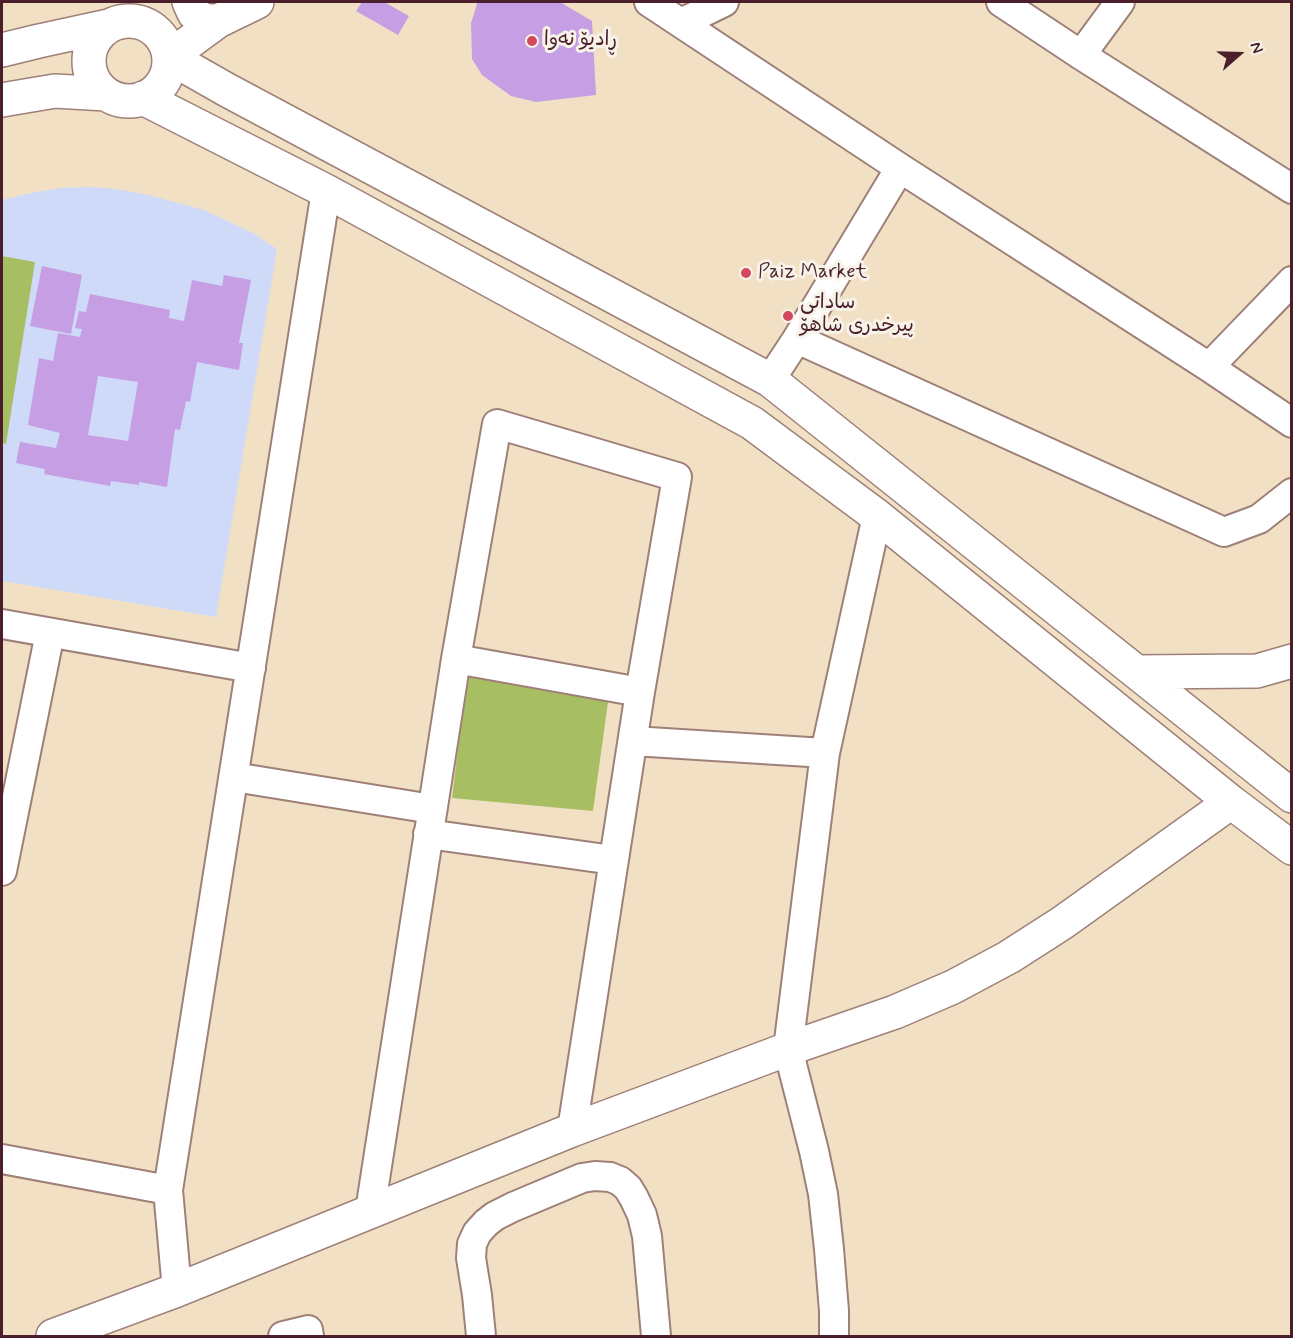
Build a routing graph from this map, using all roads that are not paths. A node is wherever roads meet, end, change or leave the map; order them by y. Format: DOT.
graph roads {
  1 [pos="160,2"];
  2 [pos="189,2"];
  3 [pos="257,2"];
  4 [pos="649,2"];
  5 [pos="724,2"];
  6 [pos="1001,2"];
  7 [pos="1120,2"];
  8 [pos="218,21"];
  9 [pos="121,23"];
  10 [pos="681,23"];
  11 [pos="39,41"];
  12 [pos="2,50"];
  13 [pos="1081,55"];
  14 [pos="169,57"];
  15 [pos="227,90"];
  16 [pos="56,91"];
  17 [pos="106,93"];
  18 [pos="143,98"];
  19 [pos="2,100"];
  20 [pos="207,132"];
  21 [pos="900,168"];
  22 [pos="1292,189"];
  23 [pos="326,191"];
  24 [pos="1292,281"];
  25 [pos="797,339"];
  26 [pos="1209,367"];
  27 [pos="770,380"];
  28 [pos="1292,423"];
  29 [pos="1292,493"];
  30 [pos="877,516"];
  31 [pos="2,624"];
  32 [pos="50,633"];
  33 [pos="456,659"];
  34 [pos="1292,661"];
  35 [pos="251,668"];
  36 [pos="1137,672"];
  37 [pos="640,692"];
  38 [pos="633,741"];
  39 [pos="825,753"];
  40 [pos="234,777"];
  41 [pos="1292,795"];
  42 [pos="1232,802"];
  43 [pos="430,821"];
  44 [pos="1292,848"];
  45 [pos="613,860"];
  46 [pos="2,871"];
  47 [pos="788,1048"];
  48 [pos="572,1130"];
  49 [pos="2,1159"];
  50 [pos="168,1190"];
  51 [pos="370,1211"];
  52 [pos="177,1290"];
  53 [pos="53,1336"];
  54 [pos="283,1336"];
  55 [pos="309,1336"];
  56 [pos="481,1336"];
  57 [pos="656,1336"];
  58 [pos="834,1336"];
  1 -- 9 [label="street"];
  2 -- 8 [label="street"];
  3 -- 8 [label="street"];
  4 -- 10 [label="street"];
  5 -- 10 [label="street"];
  6 -- 13 [label="street"];
  7 -- 13 [label="street"];
  8 -- 14 [label="street"];
  9 -- 11 [label="street"];
  9 -- 14 [label="street"];
  9 -- 17 [label="street"];
  10 -- 21 [label="street"];
  11 -- 12 [label="street"];
  11 -- 16 [label="street"];
  13 -- 22 [label="street"];
  14 -- 15 [label="street"];
  14 -- 18 [label="street"];
  15 -- 20 [label="street"];
  15 -- 27 [label="street"];
  16 -- 17 [label="street"];
  16 -- 19 [label="street"];
  17 -- 18 [label="street"];
  18 -- 20 [label="street"];
  20 -- 23 [label="street"];
  21 -- 25 [label="street"];
  21 -- 26 [label="street"];
  23 -- 30 [label="street"];
  23 -- 35 [label="street"];
  24 -- 26 [label="street"];
  25 -- 27 [label="street"];
  25 -- 29 [label="street"];
  26 -- 28 [label="street"];
  27 -- 36 [label="street"];
  30 -- 39 [label="street"];
  30 -- 42 [label="street"];
  31 -- 32 [label="street"];
  32 -- 35 [label="street"];
  32 -- 46 [label="street"];
  33 -- 37 [label="street"];
  33 -- 37 [label="street"];
  33 -- 43 [label="street"];
  34 -- 36 [label="street"];
  35 -- 40 [label="street"];
  36 -- 41 [label="street"];
  37 -- 38 [label="street"];
  38 -- 39 [label="street"];
  38 -- 45 [label="street"];
  39 -- 47 [label="street"];
  40 -- 43 [label="street"];
  40 -- 50 [label="street"];
  42 -- 44 [label="street"];
  42 -- 47 [label="street"];
  43 -- 45 [label="street"];
  43 -- 51 [label="street"];
  45 -- 48 [label="street"];
  47 -- 48 [label="street"];
  47 -- 58 [label="street"];
  48 -- 51 [label="street"];
  49 -- 50 [label="street"];
  50 -- 52 [label="street"];
  51 -- 52 [label="street"];
  52 -- 53 [label="street"];
  54 -- 55 [label="street"];
  56 -- 57 [label="street"];
}
